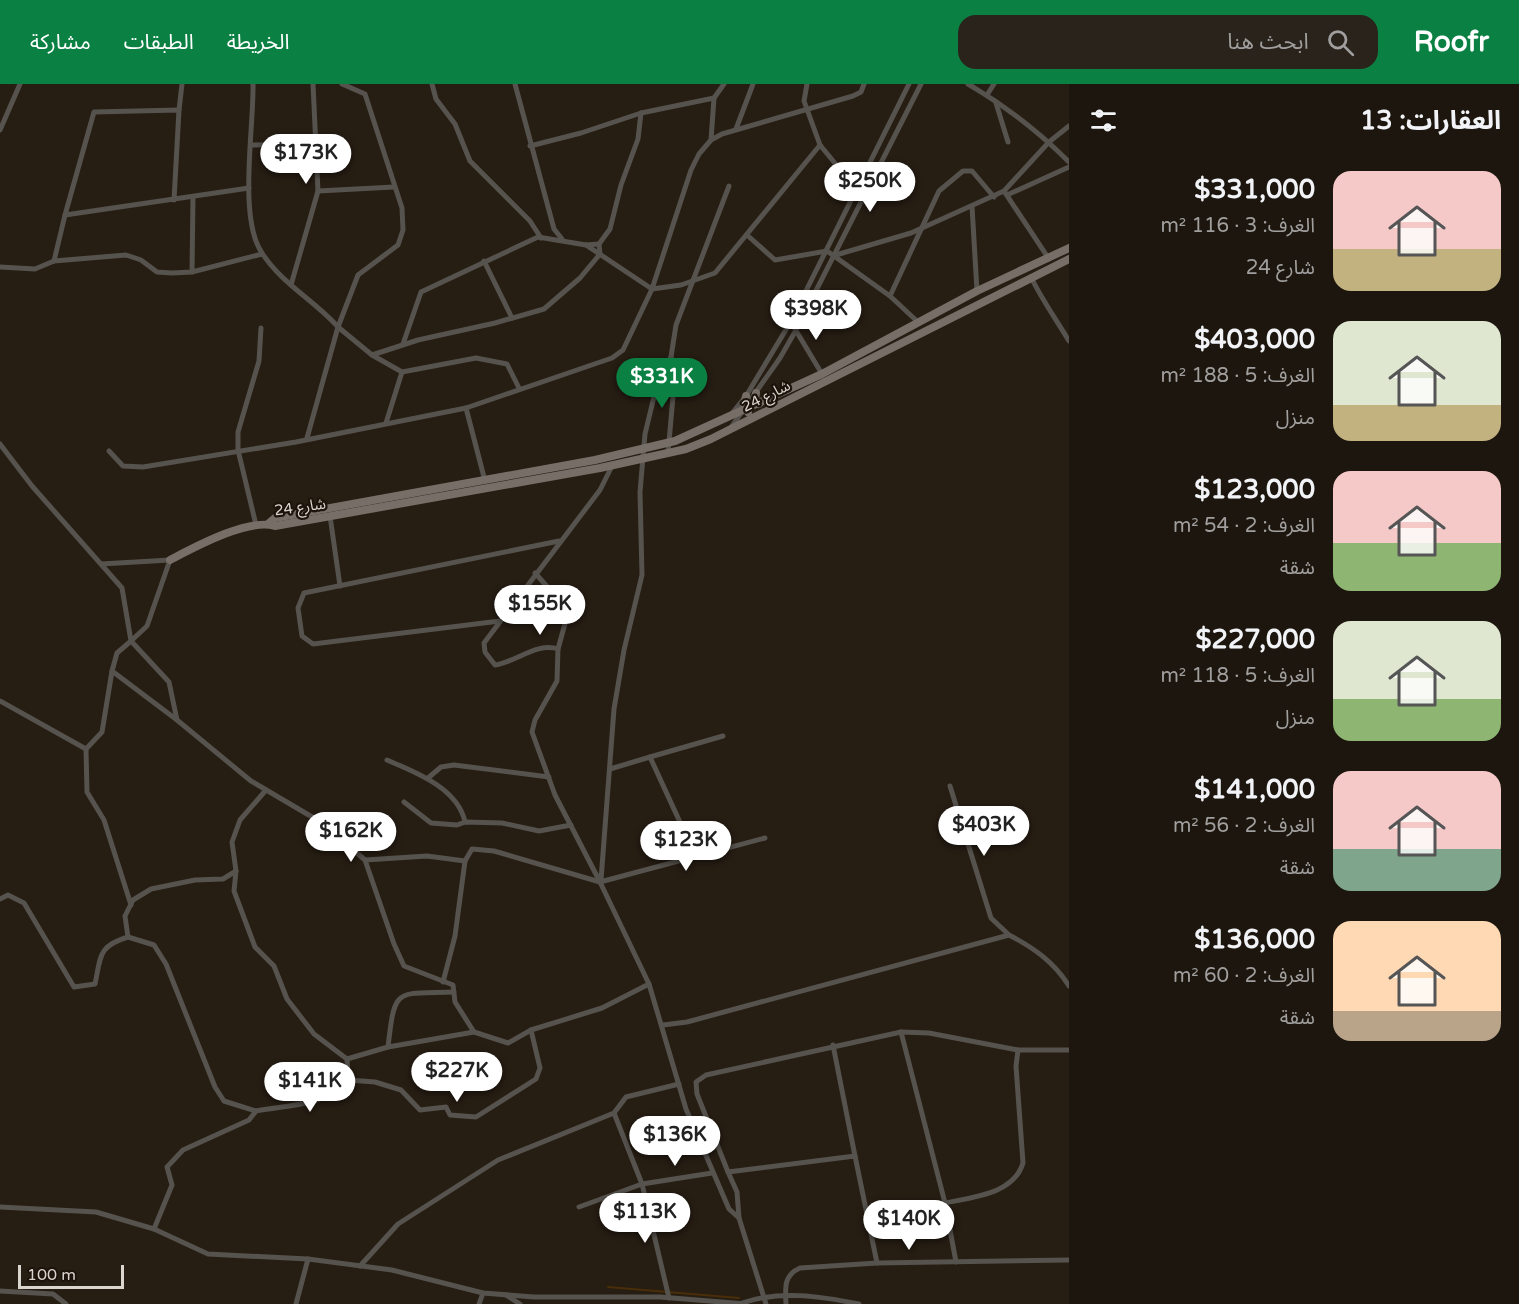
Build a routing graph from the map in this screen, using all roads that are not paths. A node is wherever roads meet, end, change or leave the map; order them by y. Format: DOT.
graph roads {
  1 [pos="20,84"];
  2 [pos="182,84"];
  3 [pos="253,84"];
  4 [pos="313,84"];
  5 [pos="342,84"];
  6 [pos="432,84"];
  7 [pos="515,84"];
  8 [pos="724,84"];
  9 [pos="753,84"];
  10 [pos="807,84"];
  11 [pos="864,84"];
  12 [pos="909,84"];
  13 [pos="921,84"];
  14 [pos="968,84"];
  15 [pos="994,84"];
  16 [pos="987,95"];
  17 [pos="714,98"];
  18 [pos="995,101"];
  19 [pos="806,108"];
  20 [pos="179,110"];
  21 [pos="640,113"];
  22 [pos="1069,126"];
  23 [pos="736,129"];
  24 [pos="0,130"];
  25 [pos="711,140"];
  26 [pos="1008,142"];
  27 [pos="1049,142"];
  28 [pos="317,144"];
  29 [pos="252,145"];
  30 [pos="820,145"];
  31 [pos="530,146"];
  32 [pos="1069,162"];
  33 [pos="1069,167"];
  34 [pos="729,186"];
  35 [pos="394,187"];
  36 [pos="249,188"];
  37 [pos="318,190"];
  38 [pos="857,190"];
  39 [pos="1005,193"];
  40 [pos="193,197"];
  41 [pos="994,197"];
  42 [pos="174,200"];
  43 [pos="972,206"];
  44 [pos="65,215"];
  45 [pos="919,229"];
  46 [pos="747,235"];
  47 [pos="541,238"];
  48 [pos="562,239"];
  49 [pos="599,244"];
  50 [pos="586,245"];
  51 [pos="1069,248"];
  52 [pos="827,250"];
  53 [pos="262,254"];
  54 [pos="600,254"];
  55 [pos="836,255"];
  56 [pos="1049,259"];
  57 [pos="1069,259"];
  58 [pos="54,261"];
  59 [pos="484,261"];
  60 [pos="0,267"];
  61 [pos="192,272"];
  62 [pos="1031,277"];
  63 [pos="691,282"];
  64 [pos="291,285"];
  65 [pos="652,289"];
  66 [pos="977,291"];
  67 [pos="890,296"];
  68 [pos="512,318"];
  69 [pos="790,323"];
  70 [pos="919,323"];
  71 [pos="338,327"];
  72 [pos="261,328"];
  73 [pos="796,330"];
  74 [pos="1069,341"];
  75 [pos="403,344"];
  76 [pos="372,355"];
  77 [pos="671,357"];
  78 [pos="402,372"];
  79 [pos="822,374"];
  80 [pos="519,388"];
  81 [pos="756,388"];
  82 [pos="746,396"];
  83 [pos="759,404"];
  84 [pos="466,408"];
  85 [pos="746,410"];
  86 [pos="763,413"];
  87 [pos="728,418"];
  88 [pos="386,423"];
  89 [pos="724,432"];
  90 [pos="307,438"];
  91 [pos="669,443"];
  92 [pos="0,444"];
  93 [pos="238,450"];
  94 [pos="109,452"];
  95 [pos="643,453"];
  96 [pos="668,453"];
  97 [pos="613,460"];
  98 [pos="486,485"];
  99 [pos="330,516"];
  100 [pos="268,524"];
  101 [pos="256,525"];
  102 [pos="559,542"];
  103 [pos="170,560"];
  104 [pos="101,564"];
  105 [pos="535,573"];
  106 [pos="340,586"];
  107 [pos="500,621"];
  108 [pos="131,641"];
  109 [pos="558,650"];
  110 [pos="112,671"];
  111 [pos="0,701"];
  112 [pos="177,720"];
  113 [pos="723,735"];
  114 [pos="86,749"];
  115 [pos="650,757"];
  116 [pos="387,760"];
  117 [pos="610,769"];
  118 [pos="549,777"];
  119 [pos="428,778"];
  120 [pos="950,786"];
  121 [pos="266,789"];
  122 [pos="404,802"];
  123 [pos="465,822"];
  124 [pos="571,825"];
  125 [pos="765,838"];
  126 [pos="696,857"];
  127 [pos="365,860"];
  128 [pos="465,861"];
  129 [pos="236,871"];
  130 [pos="600,882"];
  131 [pos="0,899"];
  132 [pos="131,905"];
  133 [pos="1009,935"];
  134 [pos="128,937"];
  135 [pos="443,982"];
  136 [pos="649,984"];
  137 [pos="1069,986"];
  138 [pos="454,992"];
  139 [pos="663,1025"];
  140 [pos="531,1030"];
  141 [pos="474,1032"];
  142 [pos="901,1032"];
  143 [pos="832,1046"];
  144 [pos="388,1047"];
  145 [pos="1018,1050"];
  146 [pos="1069,1050"];
  147 [pos="348,1059"];
  148 [pos="348,1080"];
  149 [pos="679,1084"];
  150 [pos="256,1111"];
  151 [pos="614,1113"];
  152 [pos="855,1156"];
  153 [pos="712,1173"];
  154 [pos="728,1173"];
  155 [pos="642,1184"];
  156 [pos="945,1203"];
  157 [pos="0,1207"];
  158 [pos="579,1207"];
  159 [pos="739,1218"];
  160 [pos="154,1229"];
  161 [pos="308,1259"];
  162 [pos="1069,1260"];
  163 [pos="956,1262"];
  164 [pos="877,1263"];
  165 [pos="360,1266"];
  166 [pos="0,1291"];
  167 [pos="483,1293"];
  168 [pos="505,1294"];
  169 [pos="785,1294"];
  170 [pos="764,1295"];
  171 [pos="669,1298"];
  172 [pos="744,1303"];
  173 [pos="66,1304"];
  174 [pos="296,1304"];
  175 [pos="479,1304"];
  176 [pos="520,1304"];
  177 [pos="766,1304"];
  178 [pos="786,1304"];
  179 [pos="859,1304"];
  1 -- 24 [label="street"];
  2 -- 20 [label="street"];
  3 -- 29 [label="street"];
  4 -- 28 [label="street"];
  5 -- 35 [label="street"];
  6 -- 47 [label="street"];
  7 -- 31 [label="street"];
  8 -- 17 [label="street"];
  9 -- 23 [label="street"];
  10 -- 19 [label="street"];
  11 -- 19 [label="street"];
  12 -- 38 [label="street"];
  13 -- 55 [label="street"];
  14 -- 16 [label="street"];
  15 -- 16 [label="street"];
  16 -- 18 [label="street"];
  17 -- 21 [label="street"];
  17 -- 25 [label="street"];
  18 -- 26 [label="street"];
  18 -- 27 [label="street"];
  19 -- 23 [label="street"];
  19 -- 30 [label="street"];
  20 -- 42 [label="street"];
  20 -- 44 [label="street"];
  21 -- 31 [label="street"];
  21 -- 49 [label="street"];
  22 -- 27 [label="street"];
  23 -- 25 [label="street"];
  25 -- 65 [label="street"];
  27 -- 32 [label="street"];
  27 -- 39 [label="street"];
  28 -- 29 [label="street"];
  28 -- 37 [label="street"];
  29 -- 36 [label="street"];
  30 -- 38 [label="street"];
  30 -- 46 [label="street"];
  31 -- 48 [label="street"];
  33 -- 39 [label="street"];
  34 -- 63 [label="street"];
  35 -- 37 [label="street"];
  35 -- 71 [label="street"];
  36 -- 40 [label="street"];
  36 -- 53 [label="street"];
  37 -- 64 [label="street"];
  38 -- 52 [label="street"];
  39 -- 41 [label="street"];
  39 -- 56 [label="street"];
  40 -- 42 [label="street"];
  40 -- 61 [label="street"];
  41 -- 43 [label="street"];
  41 -- 45 [label="street"];
  42 -- 44 [label="street"];
  43 -- 45 [label="street"];
  43 -- 66 [label="street"];
  44 -- 58 [label="street"];
  45 -- 55 [label="street"];
  45 -- 67 [label="street"];
  46 -- 52 [label="street"];
  46 -- 63 [label="street"];
  47 -- 48 [label="street"];
  47 -- 59 [label="street"];
  48 -- 50 [label="street"];
  49 -- 50 [label="street"];
  49 -- 54 [label="street"];
  50 -- 54 [label="street"];
  51 -- 56 [label="street, شارع 24"];
  52 -- 55 [label="street"];
  52 -- 69 [label="street"];
  53 -- 61 [label="street"];
  53 -- 64 [label="street"];
  54 -- 65 [label="street"];
  54 -- 68 [label="street"];
  55 -- 67 [label="street"];
  55 -- 73 [label="street"];
  56 -- 66 [label="street, شارع 24"];
  57 -- 62 [label="street, شارع 24"];
  58 -- 60 [label="street"];
  58 -- 61 [label="street"];
  59 -- 68 [label="street"];
  59 -- 75 [label="street"];
  62 -- 74 [label="street"];
  62 -- 86 [label="street, شارع 24"];
  63 -- 65 [label="street"];
  63 -- 77 [label="street"];
  64 -- 71 [label="street"];
  65 -- 80 [label="street"];
  66 -- 70 [label="street, شارع 24"];
  67 -- 70 [label="street"];
  68 -- 75 [label="street"];
  69 -- 73 [label="street"];
  69 -- 81 [label="street"];
  70 -- 79 [label="street, شارع 24"];
  71 -- 76 [label="street"];
  71 -- 90 [label="street"];
  72 -- 93 [label="street"];
  73 -- 79 [label="street"];
  73 -- 81 [label="street"];
  75 -- 76 [label="street"];
  76 -- 78 [label="street"];
  77 -- 91 [label="street"];
  77 -- 95 [label="street"];
  78 -- 80 [label="street"];
  78 -- 88 [label="street"];
  79 -- 83 [label="street, شارع 24"];
  80 -- 84 [label="street"];
  81 -- 82 [label="street"];
  81 -- 83 [label="street"];
  81 -- 85 [label="street"];
  82 -- 85 [label="street"];
  82 -- 87 [label="street"];
  83 -- 85 [label="street, شارع 24"];
  84 -- 88 [label="street"];
  84 -- 98 [label="street"];
  85 -- 86 [label="street"];
  85 -- 87 [label="street, شارع 24"];
  85 -- 89 [label="street"];
  86 -- 89 [label="street, شارع 24"];
  87 -- 91 [label="street, شارع 24"];
  88 -- 90 [label="street"];
  89 -- 96 [label="street, شارع 24"];
  90 -- 93 [label="street"];
  91 -- 95 [label="street, شارع 24"];
  91 -- 96 [label="street"];
  92 -- 104 [label="street"];
  93 -- 94 [label="street"];
  93 -- 101 [label="street"];
  95 -- 96 [label="street, شارع 24"];
  95 -- 97 [label="street, شارع 24"];
  95 -- 117 [label="street"];
  97 -- 98 [label="street, شارع 24"];
  97 -- 102 [label="street"];
  98 -- 99 [label="street, شارع 24"];
  98 -- 100 [label="street, شارع 24"];
  99 -- 100 [label="street, شارع 24"];
  99 -- 106 [label="street"];
  100 -- 101 [label="street"];
  101 -- 103 [label="street"];
  102 -- 105 [label="street"];
  102 -- 106 [label="street"];
  103 -- 104 [label="street"];
  103 -- 108 [label="street"];
  104 -- 108 [label="street"];
  105 -- 107 [label="street"];
  105 -- 109 [label="street"];
  106 -- 107 [label="street"];
  107 -- 109 [label="street"];
  108 -- 110 [label="street"];
  108 -- 112 [label="street"];
  109 -- 118 [label="street"];
  110 -- 112 [label="street"];
  110 -- 114 [label="street"];
  111 -- 114 [label="street"];
  112 -- 121 [label="street"];
  113 -- 115 [label="street"];
  114 -- 132 [label="street"];
  115 -- 117 [label="street"];
  115 -- 126 [label="street"];
  116 -- 119 [label="street"];
  117 -- 130 [label="street"];
  118 -- 119 [label="street"];
  118 -- 124 [label="street"];
  119 -- 123 [label="street"];
  120 -- 133 [label="street"];
  121 -- 127 [label="street"];
  121 -- 129 [label="street"];
  122 -- 123 [label="street"];
  123 -- 124 [label="street"];
  124 -- 130 [label="street"];
  125 -- 126 [label="street"];
  126 -- 130 [label="street"];
  127 -- 128 [label="street"];
  127 -- 135 [label="street"];
  128 -- 130 [label="street"];
  128 -- 135 [label="street"];
  129 -- 132 [label="street"];
  129 -- 147 [label="street"];
  130 -- 136 [label="street"];
  131 -- 134 [label="street"];
  132 -- 134 [label="street"];
  133 -- 137 [label="street"];
  133 -- 139 [label="street"];
  134 -- 150 [label="street"];
  135 -- 138 [label="street"];
  136 -- 139 [label="street"];
  136 -- 140 [label="street"];
  138 -- 141 [label="street"];
  138 -- 144 [label="street"];
  139 -- 149 [label="street"];
  140 -- 141 [label="street"];
  140 -- 148 [label="street"];
  141 -- 144 [label="street"];
  142 -- 143 [label="street"];
  142 -- 145 [label="street"];
  142 -- 156 [label="street"];
  143 -- 152 [label="street"];
  143 -- 154 [label="street"];
  144 -- 147 [label="street"];
  145 -- 146 [label="street"];
  145 -- 156 [label="street"];
  147 -- 148 [label="street"];
  148 -- 150 [label="street"];
  149 -- 151 [label="street"];
  149 -- 153 [label="street"];
  150 -- 160 [label="street"];
  151 -- 155 [label="street"];
  151 -- 165 [label="street"];
  152 -- 154 [label="street"];
  152 -- 164 [label="street"];
  153 -- 155 [label="street"];
  153 -- 159 [label="street"];
  154 -- 159 [label="street"];
  155 -- 158 [label="street"];
  155 -- 171 [label="street"];
  156 -- 163 [label="street"];
  157 -- 160 [label="street"];
  159 -- 170 [label="street"];
  160 -- 161 [label="street"];
  161 -- 165 [label="street"];
  161 -- 174 [label="street"];
  162 -- 163 [label="street"];
  163 -- 164 [label="street"];
  164 -- 169 [label="street"];
  165 -- 167 [label="street"];
  166 -- 173 [label="street"];
  167 -- 168 [label="street"];
  167 -- 175 [label="street"];
  168 -- 171 [label="street"];
  168 -- 176 [label="street"];
  169 -- 170 [label="street"];
  169 -- 178 [label="street"];
  169 -- 179 [label="street"];
  170 -- 172 [label="street"];
  170 -- 177 [label="street"];
  171 -- 172 [label="street"];
}
